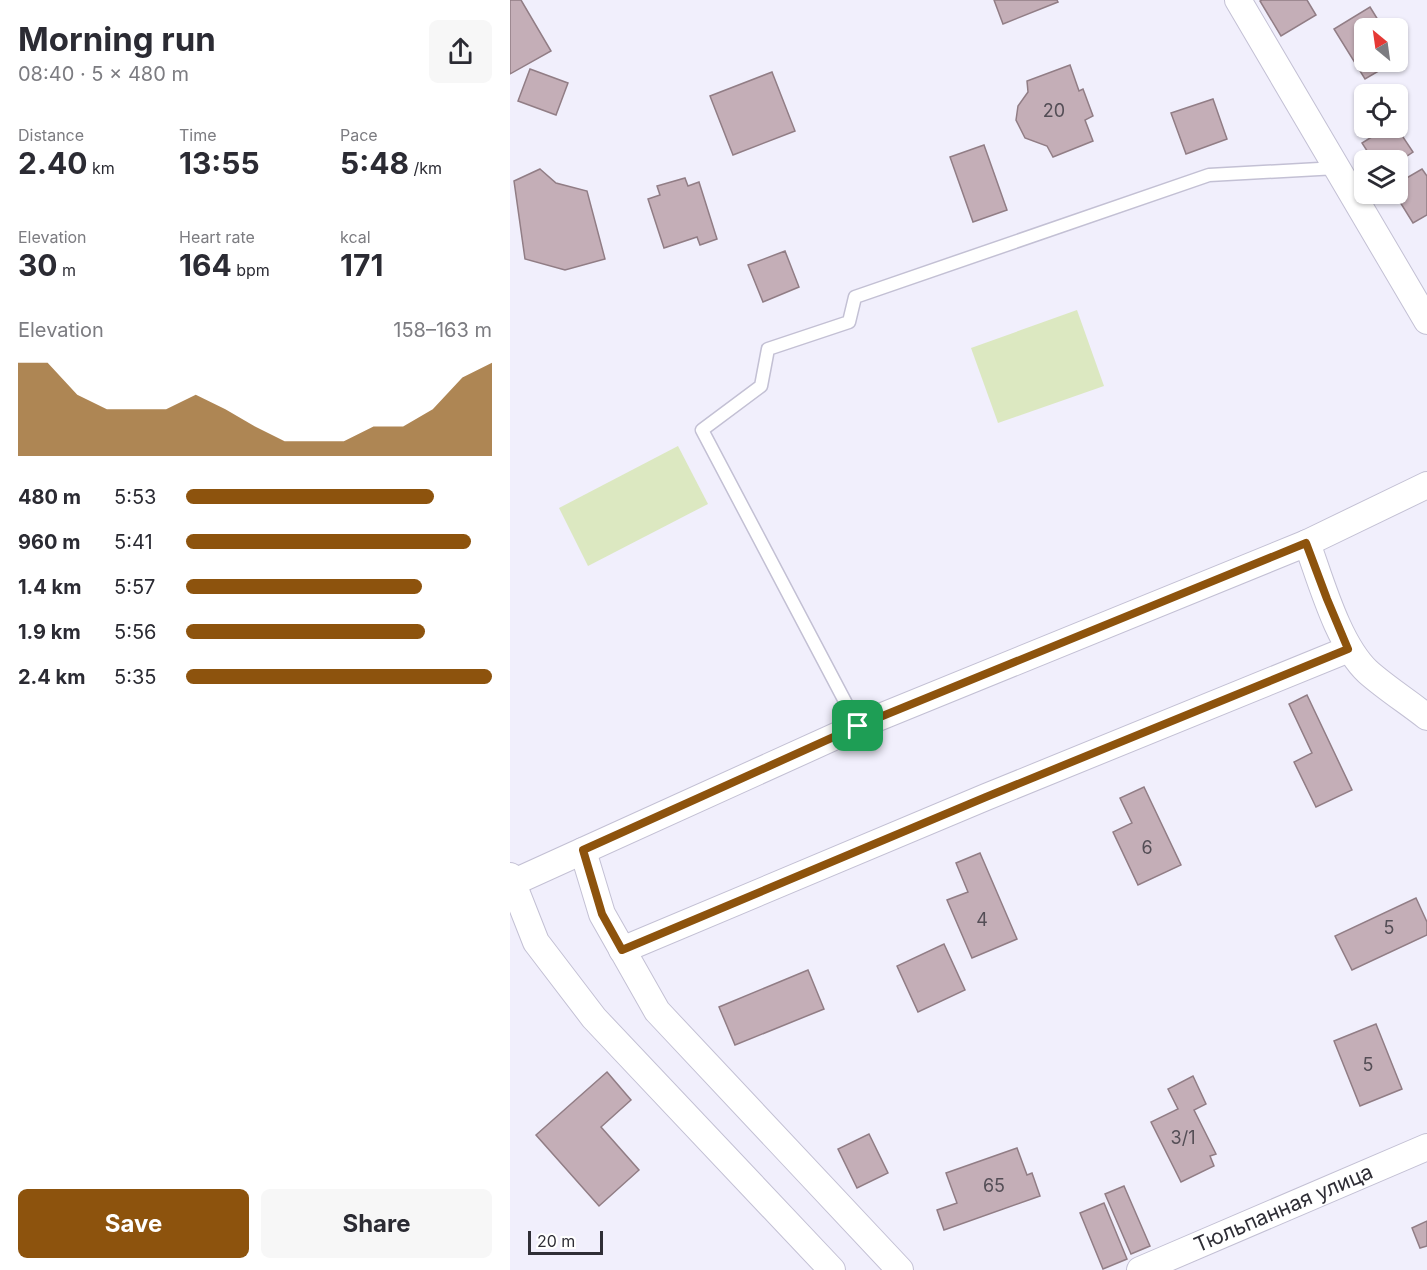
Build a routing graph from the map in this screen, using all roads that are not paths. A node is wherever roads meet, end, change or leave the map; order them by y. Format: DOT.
graph roads {
  1 [pos="1238,0"];
  2 [pos="1338,168"];
  3 [pos="1427,321"];
  4 [pos="1427,486"];
  5 [pos="1306,543"];
  6 [pos="1348,649"];
  7 [pos="1427,717"];
  8 [pos="858,726"];
  9 [pos="583,850"];
  10 [pos="511,881"];
  11 [pos="622,950"];
  12 [pos="1427,1147"];
  13 [pos="832,1270"];
  14 [pos="900,1270"];
  15 [pos="1140,1270"];
  1 -- 2 [label="street"];
  2 -- 3 [label="street"];
  2 -- 8 [label="lane"];
  4 -- 5 [label="street"];
  5 -- 6 [label="street"];
  5 -- 8 [label="street"];
  6 -- 7 [label="street"];
  6 -- 11 [label="street"];
  8 -- 9 [label="street"];
  9 -- 10 [label="street"];
  9 -- 11 [label="street"];
  10 -- 13 [label="street"];
  11 -- 14 [label="street"];
  12 -- 15 [label="street, Тюльпанная улица"];
}
